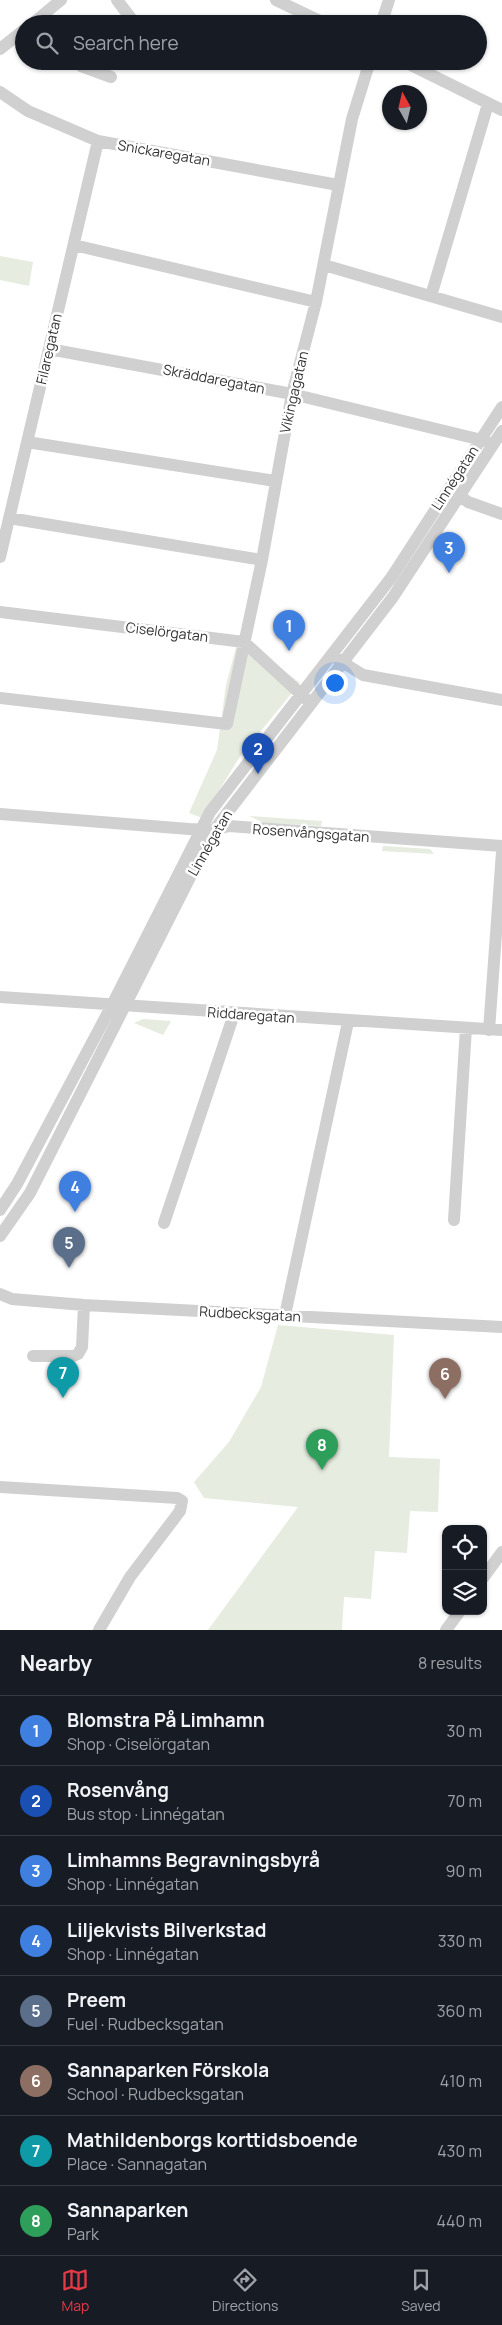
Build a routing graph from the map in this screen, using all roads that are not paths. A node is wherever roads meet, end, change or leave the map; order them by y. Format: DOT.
graph roads {
  1 [pos="61,0"];
  2 [pos="117,0"];
  3 [pos="276,0"];
  4 [pos="389,0"];
  5 [pos="45,15"];
  6 [pos="128,15"];
  7 [pos="307,15"];
  8 [pos="384,15"];
  9 [pos="15,37"];
  10 [pos="0,49"];
  11 [pos="91,70"];
  12 [pos="367,70"];
  13 [pos="421,70"];
  14 [pos="111,77"];
  15 [pos="0,92"];
  16 [pos="488,104"];
  17 [pos="502,110"];
  18 [pos="98,141"];
  19 [pos="338,185"];
  20 [pos="74,245"];
  21 [pos="324,265"];
  22 [pos="431,296"];
  23 [pos="316,302"];
  24 [pos="502,317"];
  25 [pos="49,349"];
  26 [pos="292,394"];
  27 [pos="502,407"];
  28 [pos="502,431"];
  29 [pos="481,439"];
  30 [pos="27,442"];
  31 [pos="493,444"];
  32 [pos="275,481"];
  33 [pos="460,496"];
  34 [pos="502,514"];
  35 [pos="9,518"];
  36 [pos="0,557"];
  37 [pos="262,560"];
  38 [pos="0,612"];
  39 [pos="244,642"];
  40 [pos="332,655"];
  41 [pos="343,663"];
  42 [pos="0,698"];
  43 [pos="305,699"];
  44 [pos="502,700"];
  45 [pos="0,814"];
  46 [pos="200,829"];
  47 [pos="214,830"];
  48 [pos="502,846"];
  49 [pos="502,852"];
  50 [pos="0,997"];
  51 [pos="112,1005"];
  52 [pos="126,1005"];
  53 [pos="234,1014"];
  54 [pos="348,1022"];
  55 [pos="466,1028"];
  56 [pos="496,1030"];
  57 [pos="0,1210"];
  58 [pos="454,1220"];
  59 [pos="164,1223"];
  60 [pos="0,1236"];
  61 [pos="0,1294"];
  62 [pos="84,1305"];
  63 [pos="285,1315"];
  64 [pos="502,1327"];
  65 [pos="34,1356"];
  66 [pos="0,1487"];
  67 [pos="502,1552"];
  68 [pos="487,1573"];
  69 [pos="457,1615"];
  70 [pos="100,1630"];
  71 [pos="446,1630"];
  1 -- 5 [label="street"];
  2 -- 6 [label="street"];
  3 -- 7 [label="street"];
  4 -- 8 [label="street"];
  9 -- 10 [label="street"];
  11 -- 14 [label="street"];
  12 -- 19 [label="street, Vikingagatan"];
  13 -- 16 [label="street"];
  15 -- 18 [label="street, Snickaregatan"];
  16 -- 17 [label="street"];
  16 -- 22 [label="street"];
  18 -- 19 [label="street, Snickaregatan"];
  18 -- 20 [label="street, Filaregatan"];
  19 -- 21 [label="street, Vikingagatan"];
  20 -- 23 [label="street"];
  20 -- 25 [label="street, Filaregatan"];
  21 -- 22 [label="street"];
  21 -- 23 [label="street, Vikingagatan"];
  22 -- 24 [label="street"];
  23 -- 26 [label="street, Vikingagatan"];
  25 -- 26 [label="street, Skräddaregatan"];
  25 -- 30 [label="street, Filaregatan"];
  26 -- 29 [label="street, Skräddaregatan"];
  26 -- 32 [label="street, Vikingagatan"];
  27 -- 29 [label="street, Linnégatan"];
  28 -- 31 [label="street, Linnégatan"];
  29 -- 31 [label="street, Skräddaregatan"];
  29 -- 40 [label="street, Linnégatan"];
  30 -- 32 [label="street"];
  30 -- 35 [label="street, Filaregatan"];
  31 -- 33 [label="street, Linnégatan"];
  32 -- 37 [label="street, Vikingagatan"];
  33 -- 34 [label="street"];
  33 -- 41 [label="street, Linnégatan"];
  35 -- 36 [label="street, Filaregatan"];
  35 -- 37 [label="street"];
  37 -- 39 [label="street, Vikingagatan"];
  38 -- 39 [label="street, Ciselörgatan"];
  39 -- 42 [label="street, Vikingagatan"];
  39 -- 43 [label="street"];
  40 -- 41 [label="street"];
  40 -- 43 [label="street, Linnégatan"];
  41 -- 43 [label="street, Linnégatan"];
  41 -- 44 [label="street"];
  43 -- 46 [label="street, Linnégatan"];
  43 -- 47 [label="street, Linnégatan"];
  45 -- 46 [label="street, Rosenvångsgatan"];
  46 -- 47 [label="street, Rosenvångsgatan"];
  46 -- 51 [label="street, Linnégatan"];
  47 -- 48 [label="street, Rosenvångsgatan"];
  47 -- 52 [label="street, Linnégatan"];
  49 -- 56 [label="street"];
  50 -- 51 [label="street, Riddaregatan"];
  51 -- 52 [label="street, Riddaregatan"];
  51 -- 57 [label="street, Linnégatan"];
  52 -- 53 [label="street, Riddaregatan"];
  52 -- 60 [label="street, Linnégatan"];
  53 -- 54 [label="street, Riddaregatan"];
  53 -- 59 [label="street"];
  54 -- 55 [label="street, Riddaregatan"];
  54 -- 63 [label="street"];
  55 -- 56 [label="street, Riddaregatan"];
  55 -- 58 [label="street"];
  61 -- 62 [label="street, Rudbecksgatan"];
  62 -- 63 [label="street, Rudbecksgatan"];
  62 -- 65 [label="street"];
  63 -- 64 [label="street, Rudbecksgatan"];
  66 -- 70 [label="street"];
  67 -- 68 [label="street"];
  69 -- 71 [label="street"];
}
